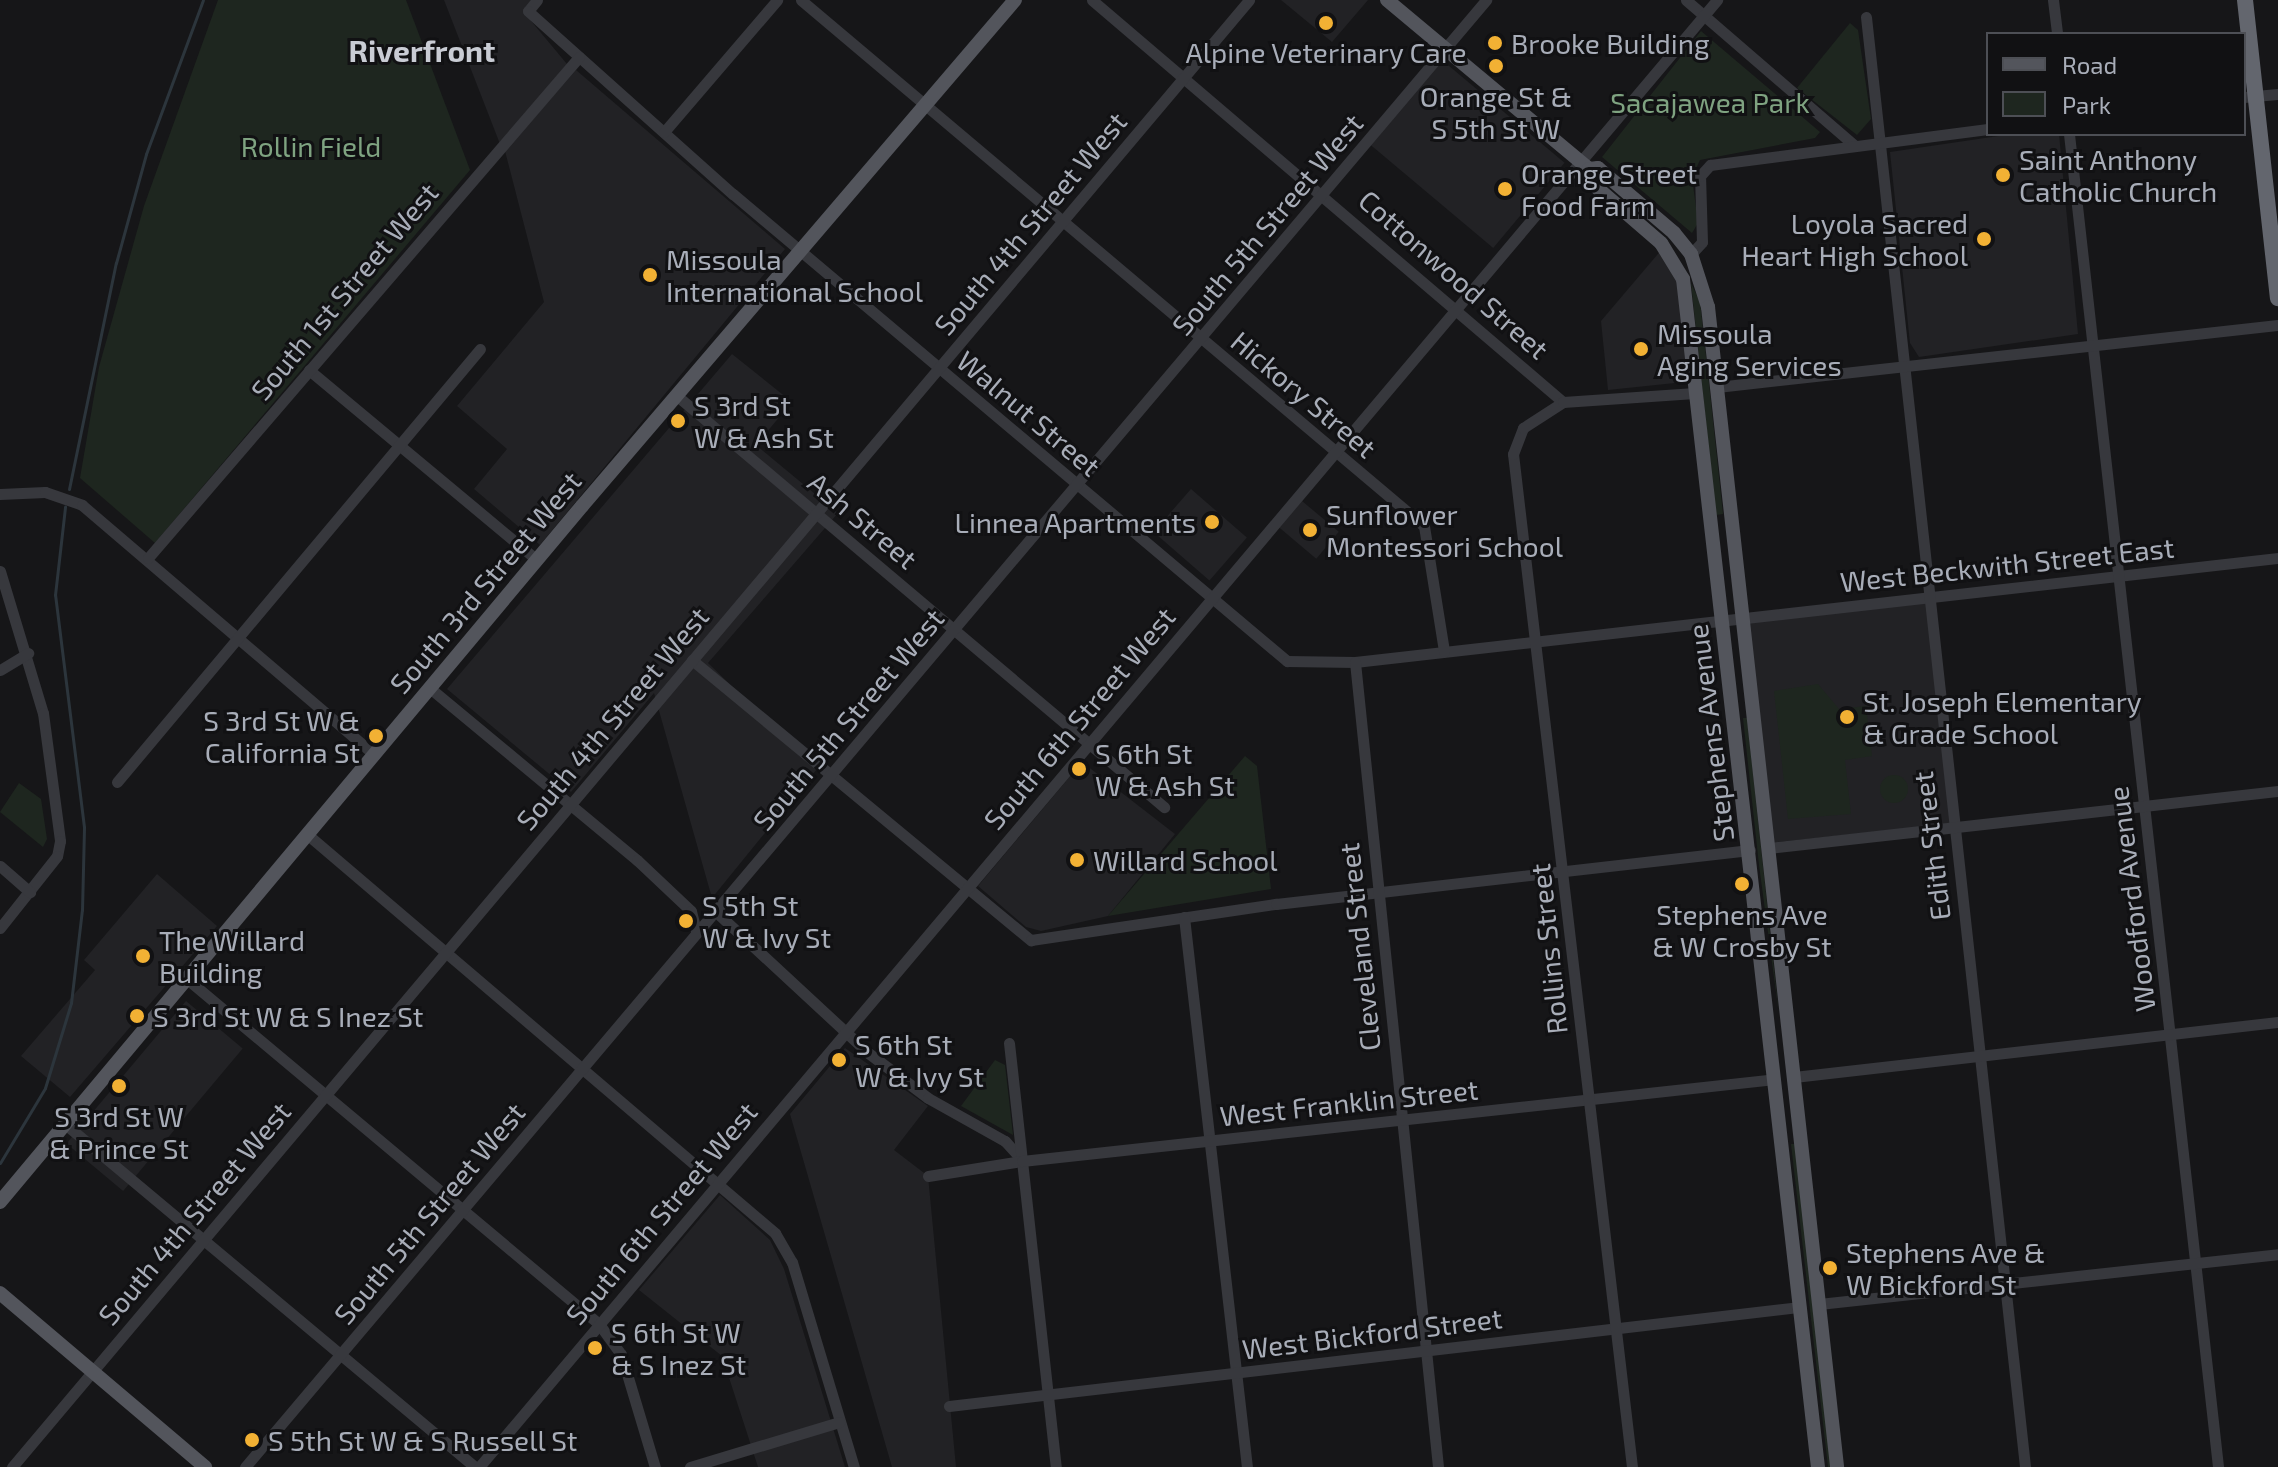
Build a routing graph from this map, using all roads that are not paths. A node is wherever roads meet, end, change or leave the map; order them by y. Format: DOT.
graph roads {
  1 [pos="537,0"];
  2 [pos="777,0"];
  3 [pos="801,0"];
  4 [pos="1015,0"];
  5 [pos="1092,0"];
  6 [pos="1249,0"];
  7 [pos="1387,0"];
  8 [pos="1486,0"];
  9 [pos="1686,0"];
  10 [pos="1717,0"];
  11 [pos="2053,0"];
  12 [pos="2245,0"];
  13 [pos="1704,15"];
  14 [pos="1867,22"];
  15 [pos="2057,32"];
  16 [pos="1445,49"];
  17 [pos="579,57"];
  18 [pos="1185,76"];
  19 [pos="2278,94"];
  20 [pos="2250,97"];
  21 [pos="925,106"];
  22 [pos="1986,129"];
  23 [pos="664,132"];
  24 [pos="2069,136"];
  25 [pos="1882,143"];
  26 [pos="1853,144"];
  27 [pos="1584,165"];
  28 [pos="1325,194"];
  29 [pos="1061,222"];
  30 [pos="802,253"];
  31 [pos="1691,254"];
  32 [pos="2278,298"];
  33 [pos="1456,306"];
  34 [pos="2278,325"];
  35 [pos="1201,340"];
  36 [pos="2092,345"];
  37 [pos="480,349"];
  38 [pos="1904,366"];
  39 [pos="309,370"];
  40 [pos="938,370"];
  41 [pos="1717,387"];
  42 [pos="1695,393"];
  43 [pos="676,395"];
  44 [pos="1563,402"];
  45 [pos="399,446"];
  46 [pos="1335,450"];
  47 [pos="1078,485"];
  48 [pos="0,494"];
  49 [pos="816,510"];
  50 [pos="148,558"];
  51 [pos="2278,558"];
  52 [pos="537,560"];
  53 [pos="0,571"];
  54 [pos="2119,574"];
  55 [pos="1928,598"];
  56 [pos="1211,599"];
  57 [pos="1742,617"];
  58 [pos="1723,619"];
  59 [pos="955,630"];
  60 [pos="239,637"];
  61 [pos="1537,641"];
  62 [pos="1444,651"];
  63 [pos="28,653"];
  64 [pos="692,660"];
  65 [pos="1355,662"];
  66 [pos="0,670"];
  67 [pos="431,689"];
  68 [pos="1089,743"];
  69 [pos="375,755"];
  70 [pos="832,776"];
  71 [pos="117,782"];
  72 [pos="2278,791"];
  73 [pos="570,804"];
  74 [pos="2144,805"];
  75 [pos="1164,807"];
  76 [pos="1952,824"];
  77 [pos="308,835"];
  78 [pos="1769,848"];
  79 [pos="1750,850"];
  80 [pos="0,866"];
  81 [pos="1565,870"];
  82 [pos="966,889"];
  83 [pos="30,892"];
  84 [pos="1378,892"];
  85 [pos="715,911"];
  86 [pos="1184,917"];
  87 [pos="0,928"];
  88 [pos="696,931"];
  89 [pos="447,951"];
  90 [pos="187,979"];
  91 [pos="2278,1022"];
  92 [pos="844,1033"];
  93 [pos="2171,1033"];
  94 [pos="1009,1043"];
  95 [pos="1981,1054"];
  96 [pos="585,1066"];
  97 [pos="1794,1077"];
  98 [pos="1775,1079"];
  99 [pos="324,1093"];
  100 [pos="1588,1101"];
  101 [pos="1400,1120"];
  102 [pos="65,1124"];
  103 [pos="1210,1141"];
  104 [pos="1022,1161"];
  105 [pos="928,1176"];
  106 [pos="719,1181"];
  107 [pos="0,1202"];
  108 [pos="463,1210"];
  109 [pos="203,1240"];
  110 [pos="2278,1254"];
  111 [pos="2197,1263"];
  112 [pos="2007,1284"];
  113 [pos="0,1293"];
  114 [pos="1819,1304"];
  115 [pos="1800,1307"];
  116 [pos="599,1324"];
  117 [pos="1615,1329"];
  118 [pos="1424,1350"];
  119 [pos="340,1356"];
  120 [pos="93,1372"];
  121 [pos="1236,1373"];
  122 [pos="1047,1391"];
  123 [pos="949,1406"];
  124 [pos="839,1422"];
  125 [pos="12,1467"];
  126 [pos="205,1467"];
  127 [pos="245,1467"];
  128 [pos="477,1467"];
  129 [pos="655,1467"];
  130 [pos="690,1467"];
  131 [pos="854,1467"];
  132 [pos="1056,1467"];
  133 [pos="1247,1467"];
  134 [pos="1438,1467"];
  135 [pos="1632,1467"];
  136 [pos="1818,1467"];
  137 [pos="1837,1467"];
  138 [pos="2025,1467"];
  139 [pos="2218,1467"];
  1 -- 17 [label="street, Walnut Street"];
  2 -- 23 [label="street"];
  3 -- 21 [label="street, Hickory Street"];
  4 -- 21 [label="main road, South 3rd Street West"];
  5 -- 18 [label="street, Cottonwood Street"];
  6 -- 18 [label="street, South 4th Street West"];
  7 -- 16 [label="main road"];
  8 -- 16 [label="street, South 5th Street West"];
  9 -- 13 [label="street"];
  10 -- 13 [label="street, South 6th Street West"];
  11 -- 15 [label="street"];
  12 -- 20 [label="highway"];
  13 -- 26 [label="street"];
  13 -- 27 [label="street, South 6th Street West"];
  14 -- 25 [label="street, Edith Street"];
  16 -- 27 [label="main road"];
  16 -- 28 [label="street, South 5th Street West"];
  17 -- 23 [label="street, Walnut Street"];
  17 -- 39 [label="street, South 1st Street West"];
  18 -- 28 [label="street, Cottonwood Street"];
  18 -- 29 [label="street, South 4th Street West"];
  19 -- 20 [label="street"];
  20 -- 32 [label="highway"];
  21 -- 29 [label="street, Hickory Street"];
  21 -- 30 [label="main road, South 3rd Street West"];
  22 -- 25 [label="street"];
  23 -- 30 [label="street, Walnut Street"];
  24 -- 36 [label="street, Woodford Avenue"];
  25 -- 26 [label="street"];
  25 -- 38 [label="street, Edith Street"];
  26 -- 31 [label="street"];
  27 -- 31 [label="main road, Stephens Avenue"];
  27 -- 33 [label="street, South 6th Street West"];
  27 -- 42 [label="main road, Stephens Avenue"];
  28 -- 33 [label="street, Cottonwood Street"];
  28 -- 35 [label="street, South 5th Street West"];
  29 -- 35 [label="street, Hickory Street"];
  29 -- 40 [label="street, South 4th Street West"];
  30 -- 40 [label="street, Walnut Street"];
  30 -- 43 [label="main road, South 3rd Street West"];
  31 -- 41 [label="main road, Stephens Avenue"];
  33 -- 44 [label="street, Cottonwood Street"];
  33 -- 46 [label="street, South 6th Street West"];
  34 -- 36 [label="street"];
  35 -- 46 [label="street, Hickory Street"];
  35 -- 47 [label="street, South 5th Street West"];
  36 -- 38 [label="street"];
  36 -- 54 [label="street, Woodford Avenue"];
  37 -- 45 [label="street"];
  38 -- 41 [label="street"];
  38 -- 55 [label="street, Edith Street"];
  39 -- 45 [label="street"];
  39 -- 50 [label="street, South 1st Street West"];
  40 -- 47 [label="street, Walnut Street"];
  40 -- 49 [label="street, South 4th Street West"];
  41 -- 57 [label="main road, Stephens Avenue"];
  42 -- 44 [label="street"];
  42 -- 58 [label="main road, Stephens Avenue"];
  43 -- 49 [label="street, Ash Street"];
  43 -- 52 [label="main road, South 3rd Street West"];
  44 -- 61 [label="street, Rollins Street"];
  45 -- 52 [label="street"];
  45 -- 60 [label="street"];
  46 -- 56 [label="street, South 6th Street West"];
  46 -- 62 [label="street, Hickory Street"];
  47 -- 56 [label="street, Walnut Street"];
  47 -- 59 [label="street, South 5th Street West"];
  48 -- 50 [label="street"];
  49 -- 59 [label="street, Ash Street"];
  49 -- 64 [label="street, South 4th Street West"];
  50 -- 60 [label="street"];
  51 -- 54 [label="street, West Beckwith Street East"];
  52 -- 67 [label="main road, South 3rd Street West"];
  53 -- 63 [label="street"];
  54 -- 55 [label="street, West Beckwith Street East"];
  54 -- 74 [label="street, Woodford Avenue"];
  55 -- 57 [label="street, West Beckwith Street East"];
  55 -- 76 [label="street, Edith Street"];
  56 -- 65 [label="street, Walnut Street"];
  56 -- 68 [label="street, South 6th Street West"];
  57 -- 58 [label="street, West Beckwith Street East"];
  57 -- 78 [label="main road, Stephens Avenue"];
  58 -- 61 [label="street, West Beckwith Street East"];
  58 -- 79 [label="main road, Stephens Avenue"];
  59 -- 68 [label="street, Ash Street"];
  59 -- 70 [label="street, South 5th Street West"];
  60 -- 69 [label="street"];
  60 -- 71 [label="street"];
  61 -- 62 [label="street, West Beckwith Street East"];
  61 -- 81 [label="street, Rollins Street"];
  62 -- 65 [label="street, Walnut Street"];
  63 -- 66 [label="street"];
  63 -- 83 [label="street"];
  64 -- 70 [label="street"];
  64 -- 73 [label="street, South 4th Street West"];
  65 -- 84 [label="street, Cleveland Street"];
  67 -- 69 [label="main road, South 3rd Street West"];
  67 -- 73 [label="street"];
  68 -- 75 [label="street, Ash Street"];
  68 -- 82 [label="street, South 6th Street West"];
  69 -- 77 [label="main road, South 3rd Street West"];
  70 -- 82 [label="street"];
  70 -- 85 [label="street, South 5th Street West"];
  72 -- 74 [label="street"];
  73 -- 88 [label="street"];
  73 -- 89 [label="street, South 4th Street West"];
  74 -- 76 [label="street"];
  74 -- 93 [label="street, Woodford Avenue"];
  76 -- 78 [label="street"];
  76 -- 95 [label="street, Edith Street"];
  77 -- 89 [label="street"];
  77 -- 90 [label="main road, South 3rd Street West"];
  78 -- 97 [label="main road, Stephens Avenue"];
  79 -- 81 [label="street"];
  79 -- 98 [label="main road, Stephens Avenue"];
  80 -- 83 [label="street"];
  81 -- 84 [label="street"];
  81 -- 100 [label="street, Rollins Street"];
  82 -- 86 [label="street"];
  82 -- 92 [label="street, South 6th Street West"];
  83 -- 87 [label="street"];
  84 -- 86 [label="street"];
  84 -- 101 [label="street, Cleveland Street"];
  85 -- 88 [label="street, South 5th Street West"];
  85 -- 92 [label="street"];
  86 -- 103 [label="street"];
  88 -- 96 [label="street, South 5th Street West"];
  89 -- 96 [label="street"];
  89 -- 99 [label="street, South 4th Street West"];
  90 -- 99 [label="street"];
  90 -- 102 [label="main road, South 3rd Street West"];
  91 -- 93 [label="street"];
  92 -- 104 [label="street"];
  92 -- 106 [label="street, South 6th Street West"];
  93 -- 95 [label="street"];
  93 -- 111 [label="street, Woodford Avenue"];
  94 -- 104 [label="street"];
  95 -- 97 [label="street"];
  95 -- 112 [label="street, Edith Street"];
  96 -- 106 [label="street"];
  96 -- 108 [label="street, South 5th Street West"];
  97 -- 98 [label="main road"];
  97 -- 114 [label="main road, Stephens Avenue"];
  98 -- 100 [label="street, West Franklin Street"];
  98 -- 115 [label="main road, Stephens Avenue"];
  99 -- 108 [label="street"];
  99 -- 109 [label="street, South 4th Street West"];
  100 -- 101 [label="street, West Franklin Street"];
  100 -- 117 [label="street, Rollins Street"];
  101 -- 103 [label="street, West Franklin Street"];
  101 -- 118 [label="street, Cleveland Street"];
  102 -- 107 [label="main road, South 3rd Street West"];
  102 -- 109 [label="street"];
  103 -- 104 [label="street, West Franklin Street"];
  103 -- 121 [label="street"];
  104 -- 105 [label="street, West Franklin Street"];
  104 -- 122 [label="street"];
  106 -- 116 [label="street, South 6th Street West"];
  106 -- 124 [label="street"];
  108 -- 116 [label="street"];
  108 -- 119 [label="street, South 5th Street West"];
  109 -- 119 [label="street"];
  109 -- 120 [label="street, South 4th Street West"];
  110 -- 111 [label="street"];
  111 -- 112 [label="street"];
  111 -- 139 [label="street, Woodford Avenue"];
  112 -- 114 [label="street"];
  112 -- 138 [label="street, Edith Street"];
  113 -- 120 [label="main road"];
  114 -- 137 [label="main road, Stephens Avenue"];
  115 -- 117 [label="street, West Bickford Street"];
  115 -- 136 [label="main road, Stephens Avenue"];
  116 -- 128 [label="street, South 6th Street West"];
  116 -- 129 [label="street"];
  117 -- 118 [label="street, West Bickford Street"];
  117 -- 135 [label="street, Rollins Street"];
  118 -- 121 [label="street, West Bickford Street"];
  118 -- 134 [label="street, Cleveland Street"];
  119 -- 127 [label="street, South 5th Street West"];
  119 -- 128 [label="street"];
  120 -- 125 [label="street, South 4th Street West"];
  120 -- 126 [label="main road"];
  121 -- 122 [label="street, West Bickford Street"];
  121 -- 133 [label="street"];
  122 -- 123 [label="street, West Bickford Street"];
  122 -- 132 [label="street"];
  124 -- 130 [label="street"];
  124 -- 131 [label="street"];
}
